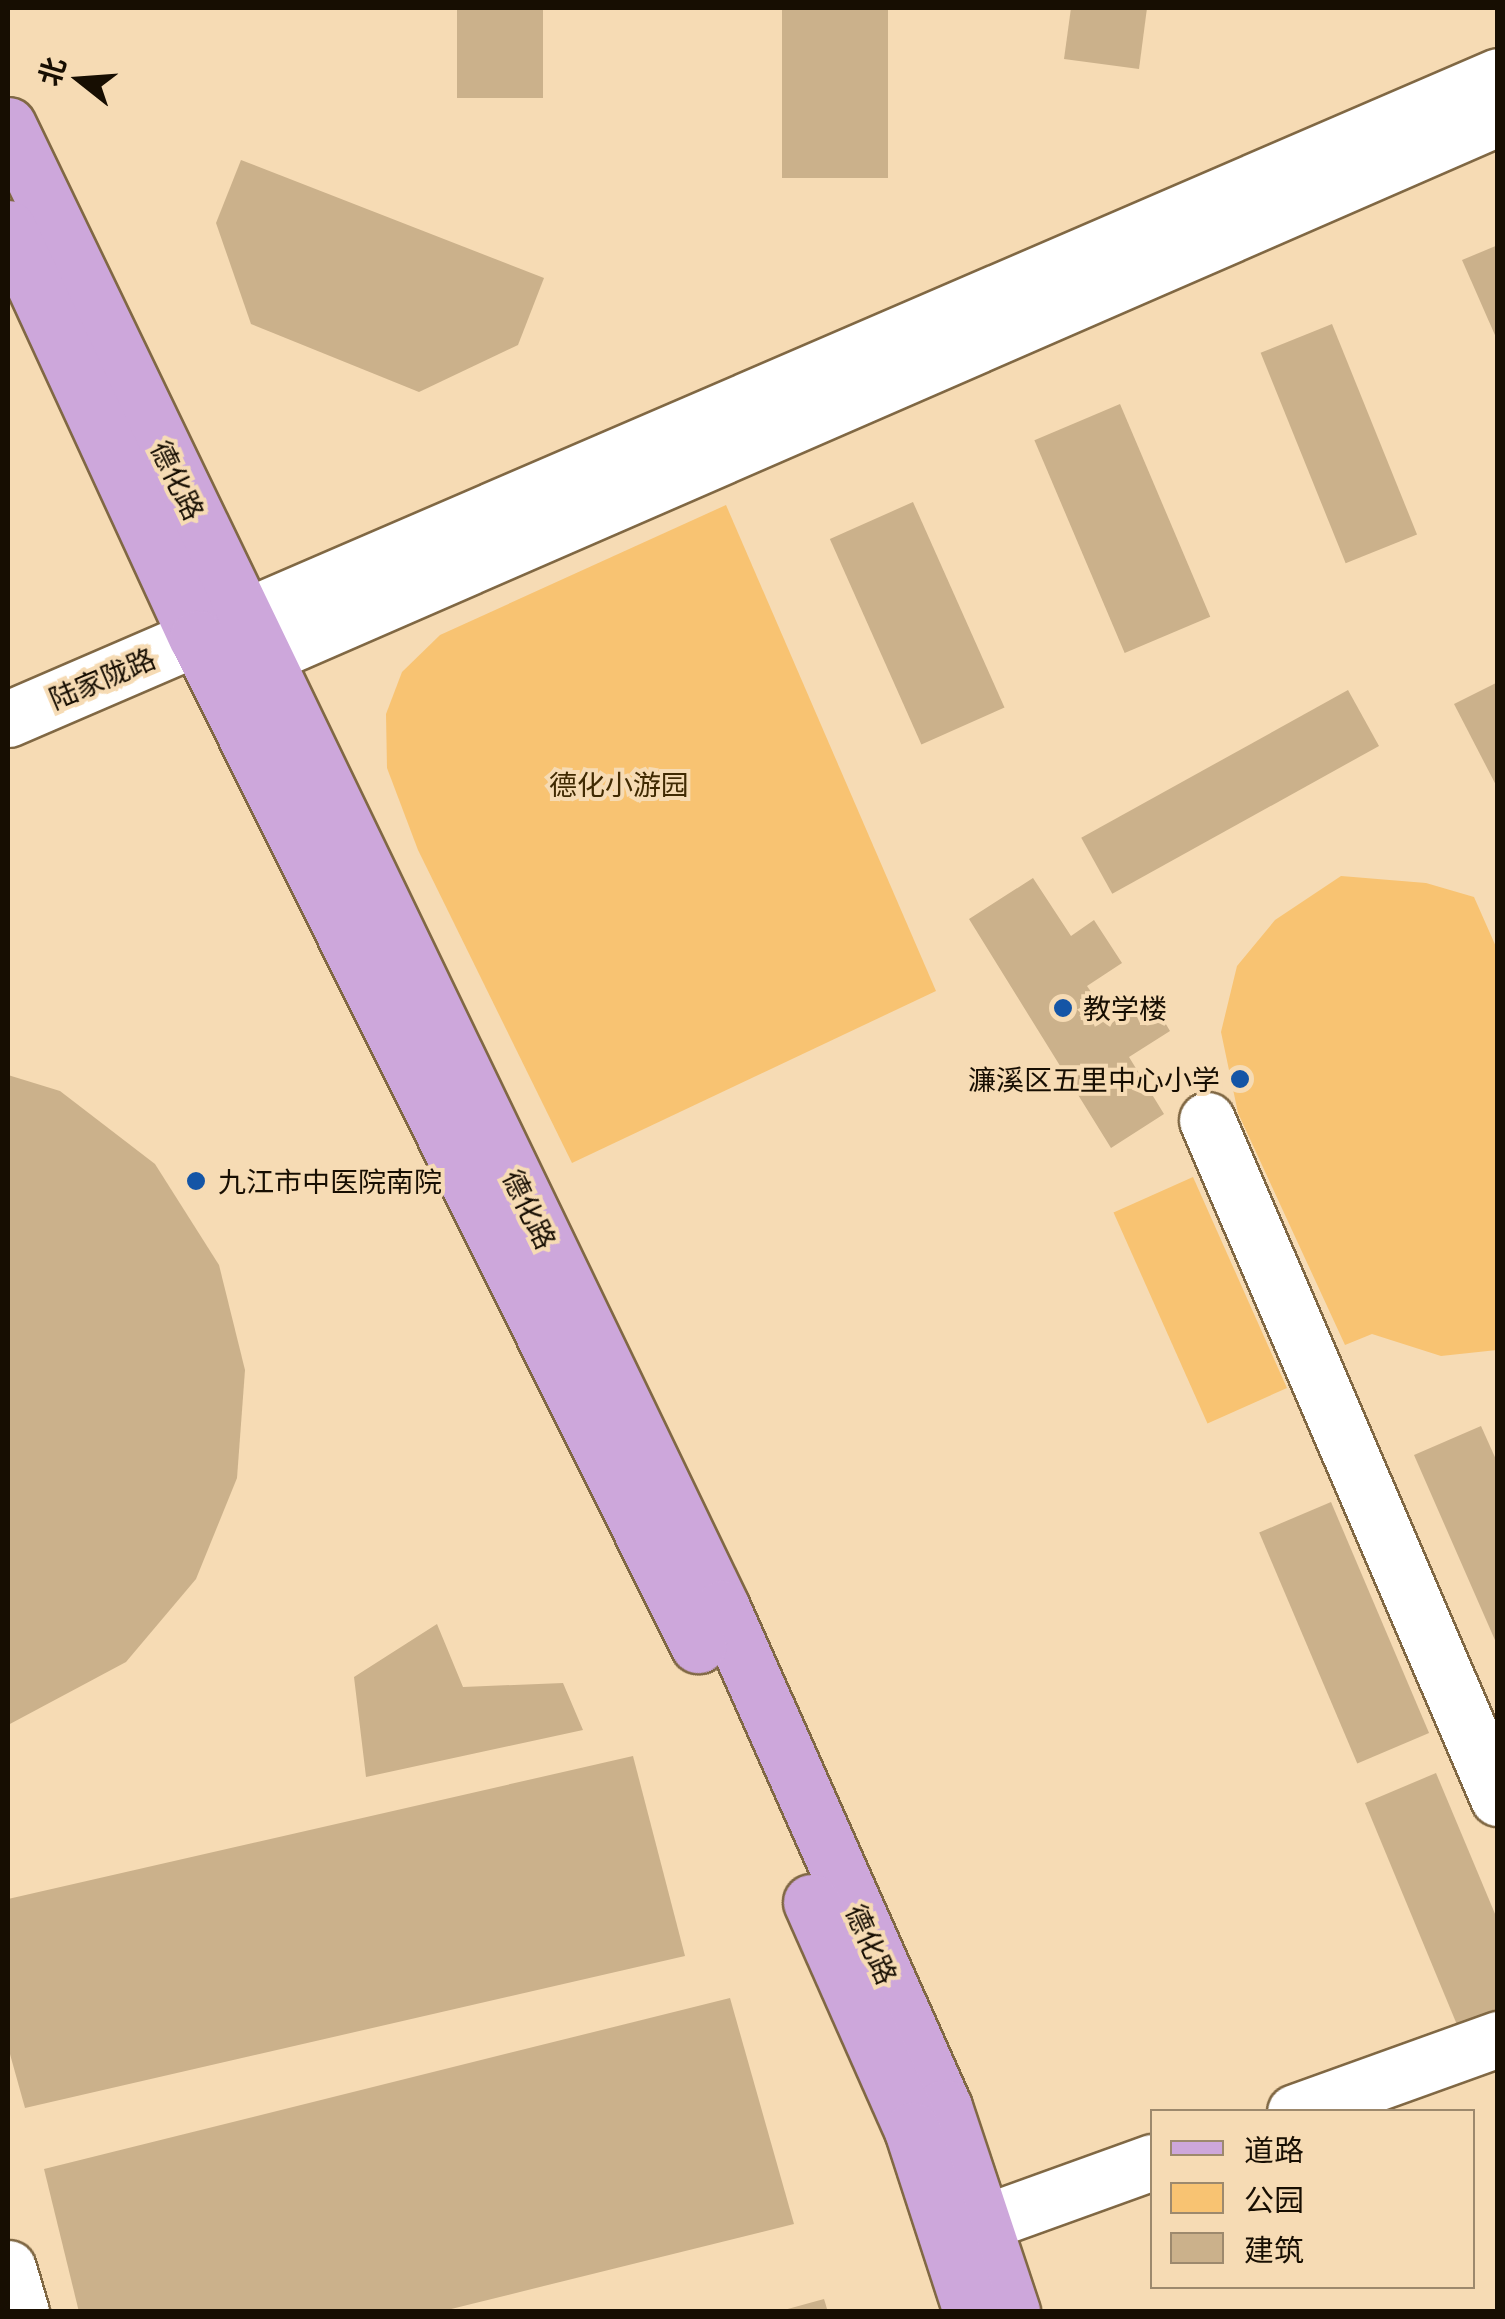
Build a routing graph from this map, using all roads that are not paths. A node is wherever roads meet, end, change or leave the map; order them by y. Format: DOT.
graph roads {
  1 [pos="1498,76"];
  2 [pos="1498,118"];
  3 [pos="8,125"];
  4 [pos="8,228"];
  5 [pos="230,644"];
  6 [pos="8,719"];
  7 [pos="1206,1120"];
  8 [pos="1498,1798"];
  9 [pos="1498,2039"];
  10 [pos="1303,2109"];
  11 [pos="1150,2163"];
  12 [pos="983,2223"];
  13 [pos="8,2268"];
  14 [pos="20,2312"];
  15 [pos="970,2312"];
  16 [pos="1012,2312"];
  1 -- 5 [label="street"];
  2 -- 5 [label="street"];
  3 -- 5 [label="main road, 德化路"];
  4 -- 5 [label="main road, 德化路"];
  5 -- 6 [label="street, 陆家陇路"];
  5 -- 12 [label="main road, 德化路"];
  5 -- 15 [label="main road, 德化路"];
  7 -- 8 [label="street"];
  9 -- 10 [label="street"];
  11 -- 12 [label="street"];
  12 -- 16 [label="main road, 德化路"];
  13 -- 14 [label="street"];
}
